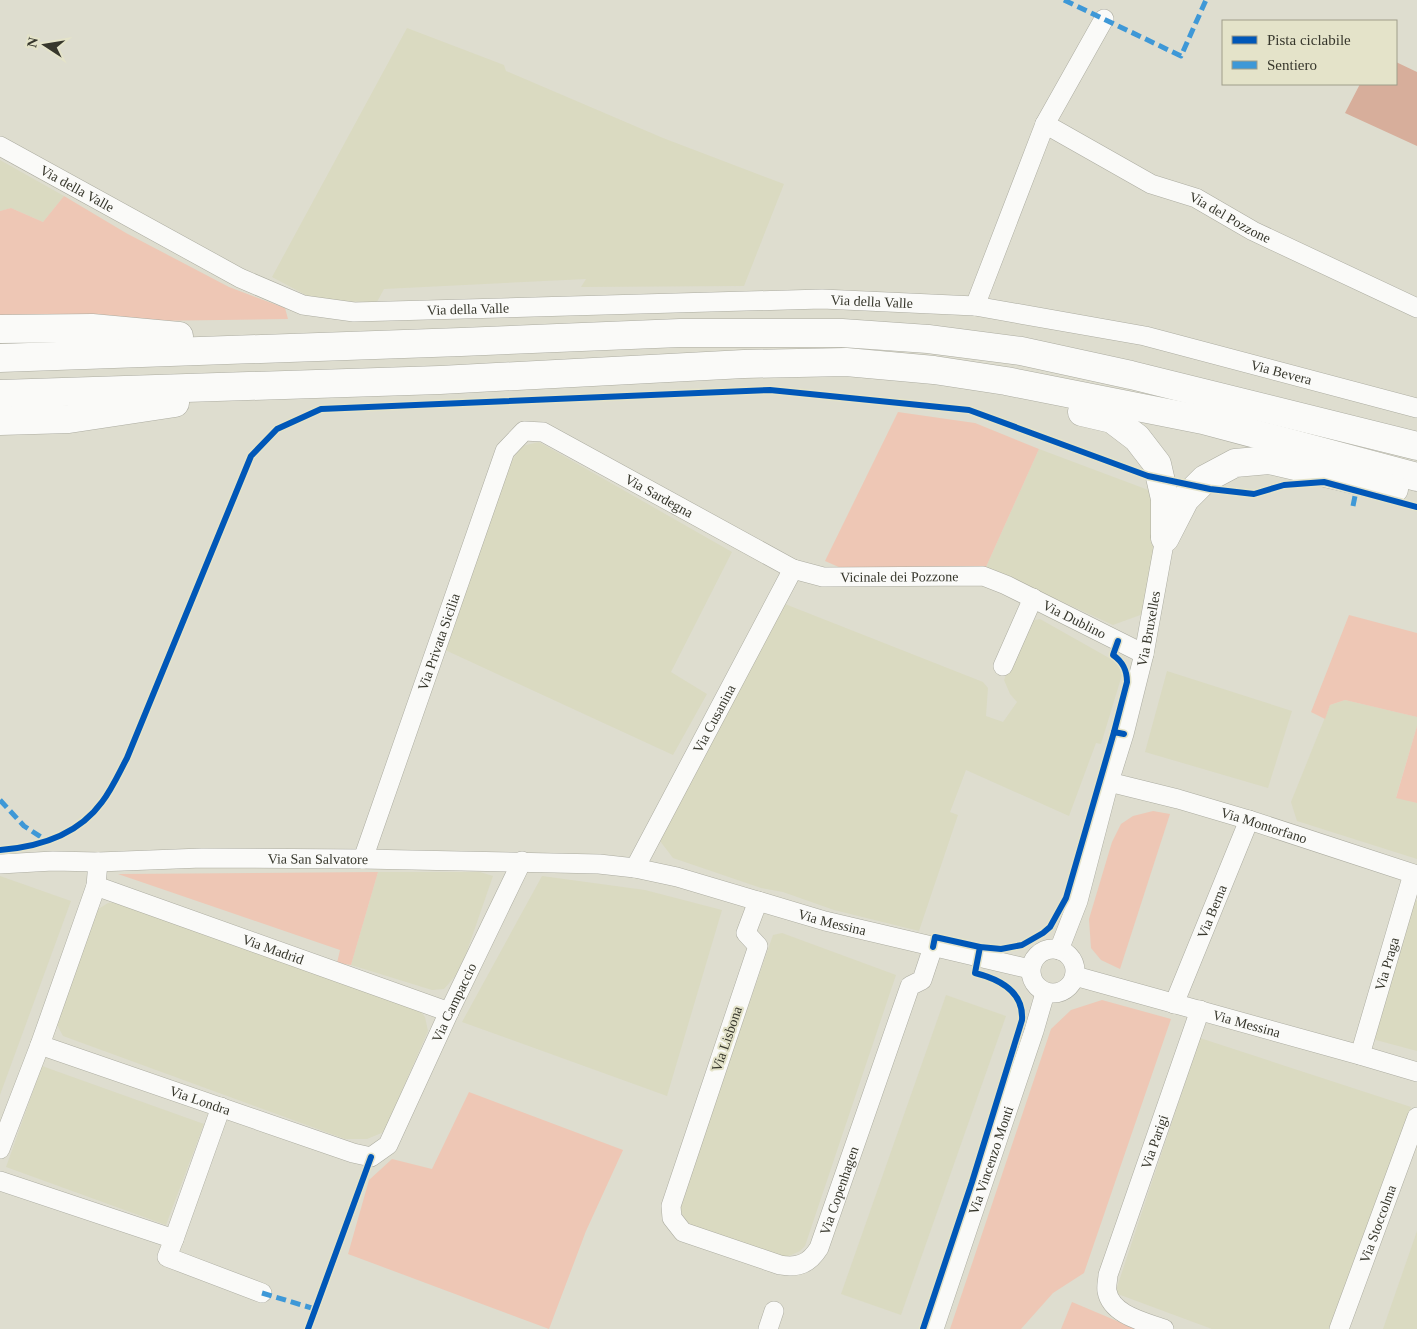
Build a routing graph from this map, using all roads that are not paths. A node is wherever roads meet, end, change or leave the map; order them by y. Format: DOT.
graph roads {
  1 [pos="1104,19"];
  2 [pos="1045,124"];
  3 [pos="0,146"];
  4 [pos="975,306"];
  5 [pos="1417,308"];
  6 [pos="0,329"];
  7 [pos="290,347"];
  8 [pos="0,358"];
  9 [pos="1006,381"];
  10 [pos="302,384"];
  11 [pos="0,394"];
  12 [pos="1417,408"];
  13 [pos="0,421"];
  14 [pos="524,431"];
  15 [pos="1417,446"];
  16 [pos="1417,477"];
  17 [pos="1417,486"];
  18 [pos="1165,538"];
  19 [pos="793,569"];
  20 [pos="1006,585"];
  21 [pos="1033,598"];
  22 [pos="1144,654"];
  23 [pos="1002,666"];
  24 [pos="1109,782"];
  25 [pos="1249,820"];
  26 [pos="363,859"];
  27 [pos="522,861"];
  28 [pos="98,862"];
  29 [pos="0,864"];
  30 [pos="635,868"];
  31 [pos="1415,875"];
  32 [pos="96,886"];
  33 [pos="758,901"];
  34 [pos="933,947"];
  35 [pos="1059,950"];
  36 [pos="1030,969"];
  37 [pos="1075,976"];
  38 [pos="1045,992"];
  39 [pos="1174,1004"];
  40 [pos="1200,1010"];
  41 [pos="449,1012"];
  42 [pos="40,1044"];
  43 [pos="1360,1054"];
  44 [pos="1417,1072"];
  45 [pos="221,1107"];
  46 [pos="1417,1117"];
  47 [pos="388,1145"];
  48 [pos="0,1149"];
  49 [pos="0,1180"];
  50 [pos="679,1182"];
  51 [pos="174,1239"];
  52 [pos="262,1293"];
  53 [pos="774,1311"];
  54 [pos="768,1329"];
  55 [pos="934,1329"];
  56 [pos="1164,1329"];
  57 [pos="1339,1329"];
  1 -- 2 [label="street"];
  2 -- 4 [label="street"];
  2 -- 5 [label="street, Via del Pozzone"];
  3 -- 4 [label="street, Via della Valle"];
  4 -- 12 [label="street, Via Bevera"];
  6 -- 7 [label="highway"];
  7 -- 8 [label="highway"];
  7 -- 15 [label="highway"];
  9 -- 10 [label="highway"];
  9 -- 16 [label="highway"];
  9 -- 18 [label="highway"];
  10 -- 11 [label="highway"];
  10 -- 13 [label="highway"];
  14 -- 19 [label="street, Via Sardegna"];
  14 -- 26 [label="street, Via Privata Sicilia"];
  17 -- 18 [label="highway"];
  18 -- 22 [label="street, Via Bruxelles"];
  19 -- 20 [label="street, Vicinale dei Pozzone"];
  19 -- 30 [label="street, Via Cusanina"];
  20 -- 21 [label="street, Via Dublino"];
  21 -- 22 [label="street, Via Dublino"];
  21 -- 23 [label="street"];
  22 -- 24 [label="street, Via Bruxelles"];
  24 -- 25 [label="street, Via Montorfano"];
  24 -- 35 [label="street, Via Bruxelles"];
  25 -- 31 [label="street, Via Montorfano"];
  25 -- 39 [label="street, Via Berna"];
  26 -- 27 [label="street, Via San Salvatore"];
  26 -- 28 [label="street, Via San Salvatore"];
  27 -- 30 [label="street, Via San Salvatore"];
  27 -- 41 [label="street, Via Campaccio"];
  28 -- 29 [label="street, Via San Salvatore"];
  28 -- 32 [label="street"];
  30 -- 33 [label="street, Via Messina"];
  31 -- 43 [label="street, Via Praga"];
  32 -- 41 [label="street, Via Madrid"];
  32 -- 42 [label="street"];
  33 -- 34 [label="street, Via Messina"];
  33 -- 50 [label="street, Via Lisbona"];
  34 -- 36 [label="street, Via Messina"];
  34 -- 50 [label="street, Via Copenhagen"];
  35 -- 36 [label="street"];
  35 -- 37 [label="street"];
  36 -- 38 [label="street"];
  37 -- 38 [label="street"];
  37 -- 39 [label="street, Via Messina"];
  38 -- 55 [label="street, Via Vincenzo Monti"];
  39 -- 40 [label="street, Via Messina"];
  40 -- 43 [label="street, Via Messina"];
  40 -- 56 [label="street, Via Parigi"];
  41 -- 47 [label="street, Via Campaccio"];
  42 -- 45 [label="street, Via Londra"];
  42 -- 48 [label="street"];
  43 -- 44 [label="street, Via Messina"];
  45 -- 47 [label="street, Via Londra"];
  45 -- 51 [label="street"];
  46 -- 57 [label="street, Via Stoccolma"];
  49 -- 51 [label="street"];
  51 -- 52 [label="street"];
  53 -- 54 [label="street"];
}
